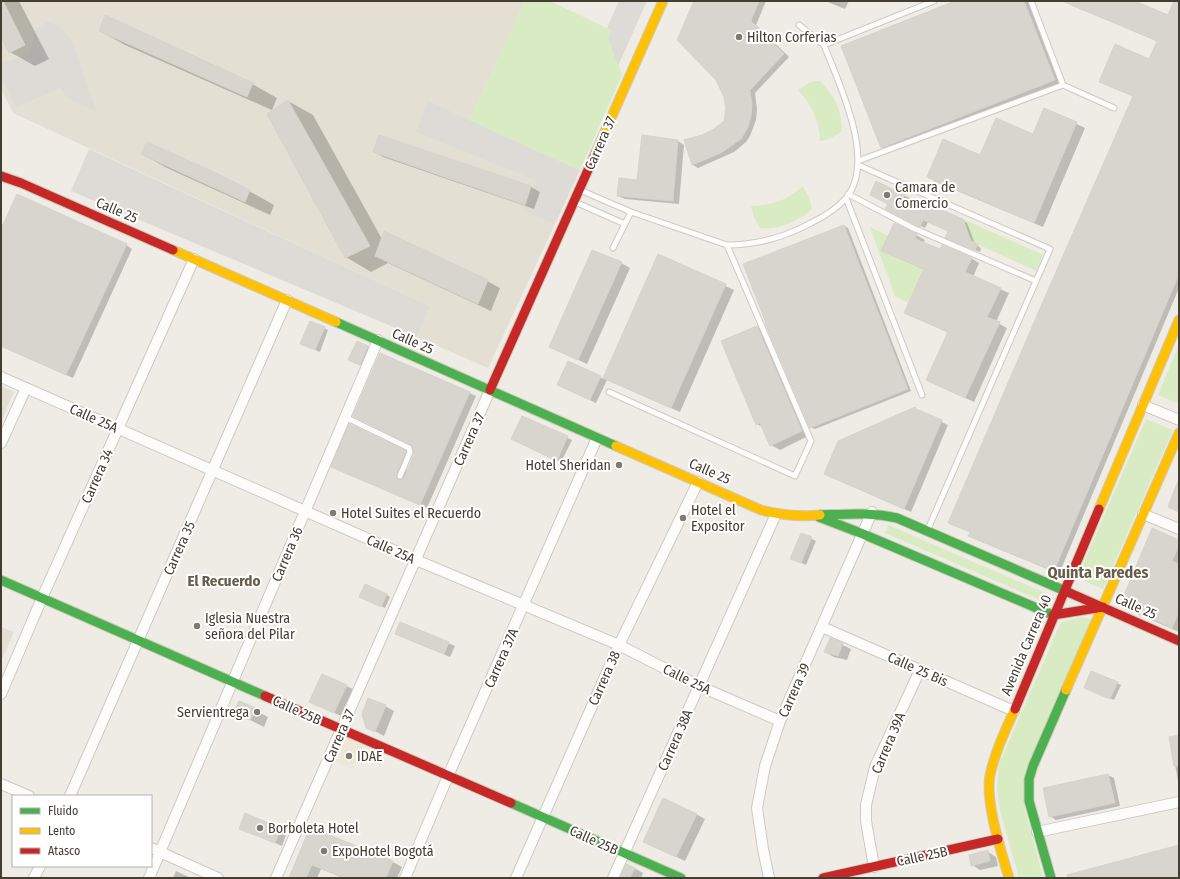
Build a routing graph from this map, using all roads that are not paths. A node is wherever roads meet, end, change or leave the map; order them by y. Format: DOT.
graph roads {
  1 [pos="663,1"];
  2 [pos="934,1"];
  3 [pos="1031,1"];
  4 [pos="799,25"];
  5 [pos="824,45"];
  6 [pos="1062,85"];
  7 [pos="1114,108"];
  8 [pos="858,163"];
  9 [pos="1,176"];
  10 [pos="579,190"];
  11 [pos="847,196"];
  12 [pos="574,202"];
  13 [pos="631,212"];
  14 [pos="624,224"];
  15 [pos="727,245"];
  16 [pos="613,248"];
  17 [pos="194,259"];
  18 [pos="1036,281"];
  19 [pos="287,300"];
  20 [pos="1179,320"];
  21 [pos="378,340"];
  22 [pos="1,377"];
  23 [pos="26,388"];
  24 [pos="490,390"];
  25 [pos="609,392"];
  26 [pos="922,395"];
  27 [pos="1143,406"];
  28 [pos="345,417"];
  29 [pos="1179,420"];
  30 [pos="118,429"];
  31 [pos="1179,433"];
  32 [pos="597,438"];
  33 [pos="1,443"];
  34 [pos="213,471"];
  35 [pos="400,476"];
  36 [pos="698,482"];
  37 [pos="305,511"];
  38 [pos="872,512"];
  39 [pos="776,514"];
  40 [pos="1143,514"];
  41 [pos="817,516"];
  42 [pos="927,530"];
  43 [pos="1179,530"];
  44 [pos="863,534"];
  45 [pos="416,560"];
  46 [pos="1,580"];
  47 [pos="1065,591"];
  48 [pos="42,598"];
  49 [pos="524,606"];
  50 [pos="1103,607"];
  51 [pos="1054,616"];
  52 [pos="822,627"];
  53 [pos="139,640"];
  54 [pos="1179,641"];
  55 [pos="619,646"];
  56 [pos="920,670"];
  57 [pos="233,681"];
  58 [pos="699,686"];
  59 [pos="1,694"];
  60 [pos="1014,711"];
  61 [pos="780,721"];
  62 [pos="342,729"];
  63 [pos="448,776"];
  64 [pos="1,784"];
  65 [pos="27,795"];
  66 [pos="70,795"];
  67 [pos="1179,802"];
  68 [pos="543,817"];
  69 [pos="1037,832"];
  70 [pos="998,839"];
  71 [pos="155,850"];
  72 [pos="624,853"];
  73 [pos="152,864"];
  74 [pos="40,867"];
  75 [pos="151,867"];
  76 [pos="874,867"];
  77 [pos="34,878"];
  78 [pos="149,878"];
  79 [pos="218,878"];
  80 [pos="276,878"];
  81 [pos="405,878"];
  82 [pos="516,878"];
  83 [pos="613,878"];
  84 [pos="681,878"];
  85 [pos="769,878"];
  86 [pos="823,878"];
  87 [pos="1009,878"];
  88 [pos="1050,878"];
  1 -- 10 [label="street, Carrera 37"];
  2 -- 5 [label="lane"];
  3 -- 6 [label="lane"];
  4 -- 5 [label="lane"];
  5 -- 8 [label="lane"];
  6 -- 7 [label="lane"];
  6 -- 8 [label="lane"];
  8 -- 11 [label="lane"];
  8 -- 18 [label="lane"];
  9 -- 17 [label="street, Calle 25"];
  10 -- 12 [label="street, Carrera 37"];
  10 -- 13 [label="lane"];
  11 -- 15 [label="lane"];
  11 -- 18 [label="lane"];
  11 -- 26 [label="lane"];
  12 -- 14 [label="lane"];
  12 -- 24 [label="street, Carrera 37"];
  13 -- 14 [label="lane"];
  13 -- 15 [label="lane"];
  14 -- 16 [label="lane"];
  15 -- 25 [label="lane"];
  17 -- 19 [label="street, Calle 25"];
  17 -- 30 [label="street, Carrera 34"];
  18 -- 42 [label="lane"];
  19 -- 21 [label="street, Calle 25"];
  19 -- 34 [label="street, Carrera 35"];
  20 -- 27 [label="street, Avenida Carrera 40"];
  21 -- 24 [label="street, Calle 25"];
  21 -- 28 [label="street, Carrera 36"];
  22 -- 23 [label="street, Calle 25A"];
  23 -- 30 [label="street, Calle 25A"];
  23 -- 33 [label="street"];
  24 -- 32 [label="street, Calle 25"];
  24 -- 45 [label="street, Carrera 37"];
  27 -- 29 [label="street"];
  27 -- 47 [label="street, Avenida Carrera 40"];
  28 -- 35 [label="lane"];
  28 -- 37 [label="street, Carrera 36"];
  30 -- 34 [label="street, Calle 25A"];
  30 -- 48 [label="street, Carrera 34"];
  31 -- 40 [label="street"];
  32 -- 36 [label="street, Calle 25"];
  32 -- 49 [label="street, Carrera 37A"];
  34 -- 37 [label="street, Calle 25A"];
  34 -- 53 [label="street, Carrera 35"];
  36 -- 39 [label="street, Calle 25"];
  36 -- 55 [label="street, Carrera 38"];
  37 -- 45 [label="street, Calle 25A"];
  37 -- 57 [label="street, Carrera 36"];
  38 -- 41 [label="street, Calle 25"];
  38 -- 42 [label="street, Calle 25"];
  38 -- 44 [label="street, Carrera 39"];
  39 -- 41 [label="street, Calle 25"];
  39 -- 58 [label="street, Carrera 38A"];
  40 -- 43 [label="street"];
  40 -- 50 [label="street"];
  41 -- 44 [label="street, Calle 25"];
  42 -- 47 [label="street, Calle 25"];
  44 -- 51 [label="street, Calle 25"];
  44 -- 52 [label="street, Carrera 39"];
  45 -- 49 [label="street, Calle 25A"];
  45 -- 62 [label="street, Carrera 37"];
  46 -- 48 [label="street, Calle 25B"];
  47 -- 50 [label="street, Calle 25"];
  47 -- 51 [label="street, Avenida Carrera 40"];
  48 -- 53 [label="street, Calle 25B"];
  48 -- 59 [label="street, Carrera 34"];
  49 -- 55 [label="street, Calle 25A"];
  49 -- 63 [label="street, Carrera 37A"];
  50 -- 51 [label="street, Calle 25"];
  50 -- 54 [label="street, Calle 25"];
  50 -- 69 [label="street"];
  51 -- 60 [label="street, Avenida Carrera 40"];
  52 -- 56 [label="street, Calle 25 Bis"];
  52 -- 61 [label="street, Carrera 39"];
  53 -- 57 [label="street, Calle 25B"];
  53 -- 66 [label="street, Carrera 35"];
  55 -- 58 [label="street, Calle 25A"];
  55 -- 68 [label="street, Carrera 38"];
  56 -- 60 [label="street, Calle 25 Bis"];
  56 -- 76 [label="street, Carrera 39A"];
  57 -- 62 [label="street, Calle 25B"];
  57 -- 71 [label="street, Carrera 36"];
  58 -- 61 [label="street, Calle 25A"];
  58 -- 72 [label="street, Carrera 38A"];
  60 -- 70 [label="street, Avenida Carrera 40"];
  61 -- 85 [label="street, Carrera 39"];
  62 -- 63 [label="street, Calle 25B"];
  62 -- 80 [label="street, Carrera 37"];
  63 -- 68 [label="street, Calle 25B"];
  63 -- 81 [label="street, Carrera 37A"];
  64 -- 65 [label="street"];
  67 -- 69 [label="street"];
  68 -- 72 [label="street, Calle 25B"];
  68 -- 82 [label="street, Carrera 38"];
  69 -- 88 [label="street"];
  70 -- 76 [label="street, Calle 25B"];
  70 -- 87 [label="street, Avenida Carrera 40"];
  71 -- 73 [label="street, Carrera 36"];
  71 -- 79 [label="street"];
  72 -- 83 [label="street, Carrera 38A"];
  72 -- 84 [label="street, Calle 25B"];
  74 -- 77 [label="street"];
  75 -- 78 [label="street, Carrera 36"];
  76 -- 86 [label="street, Calle 25B"];
}
